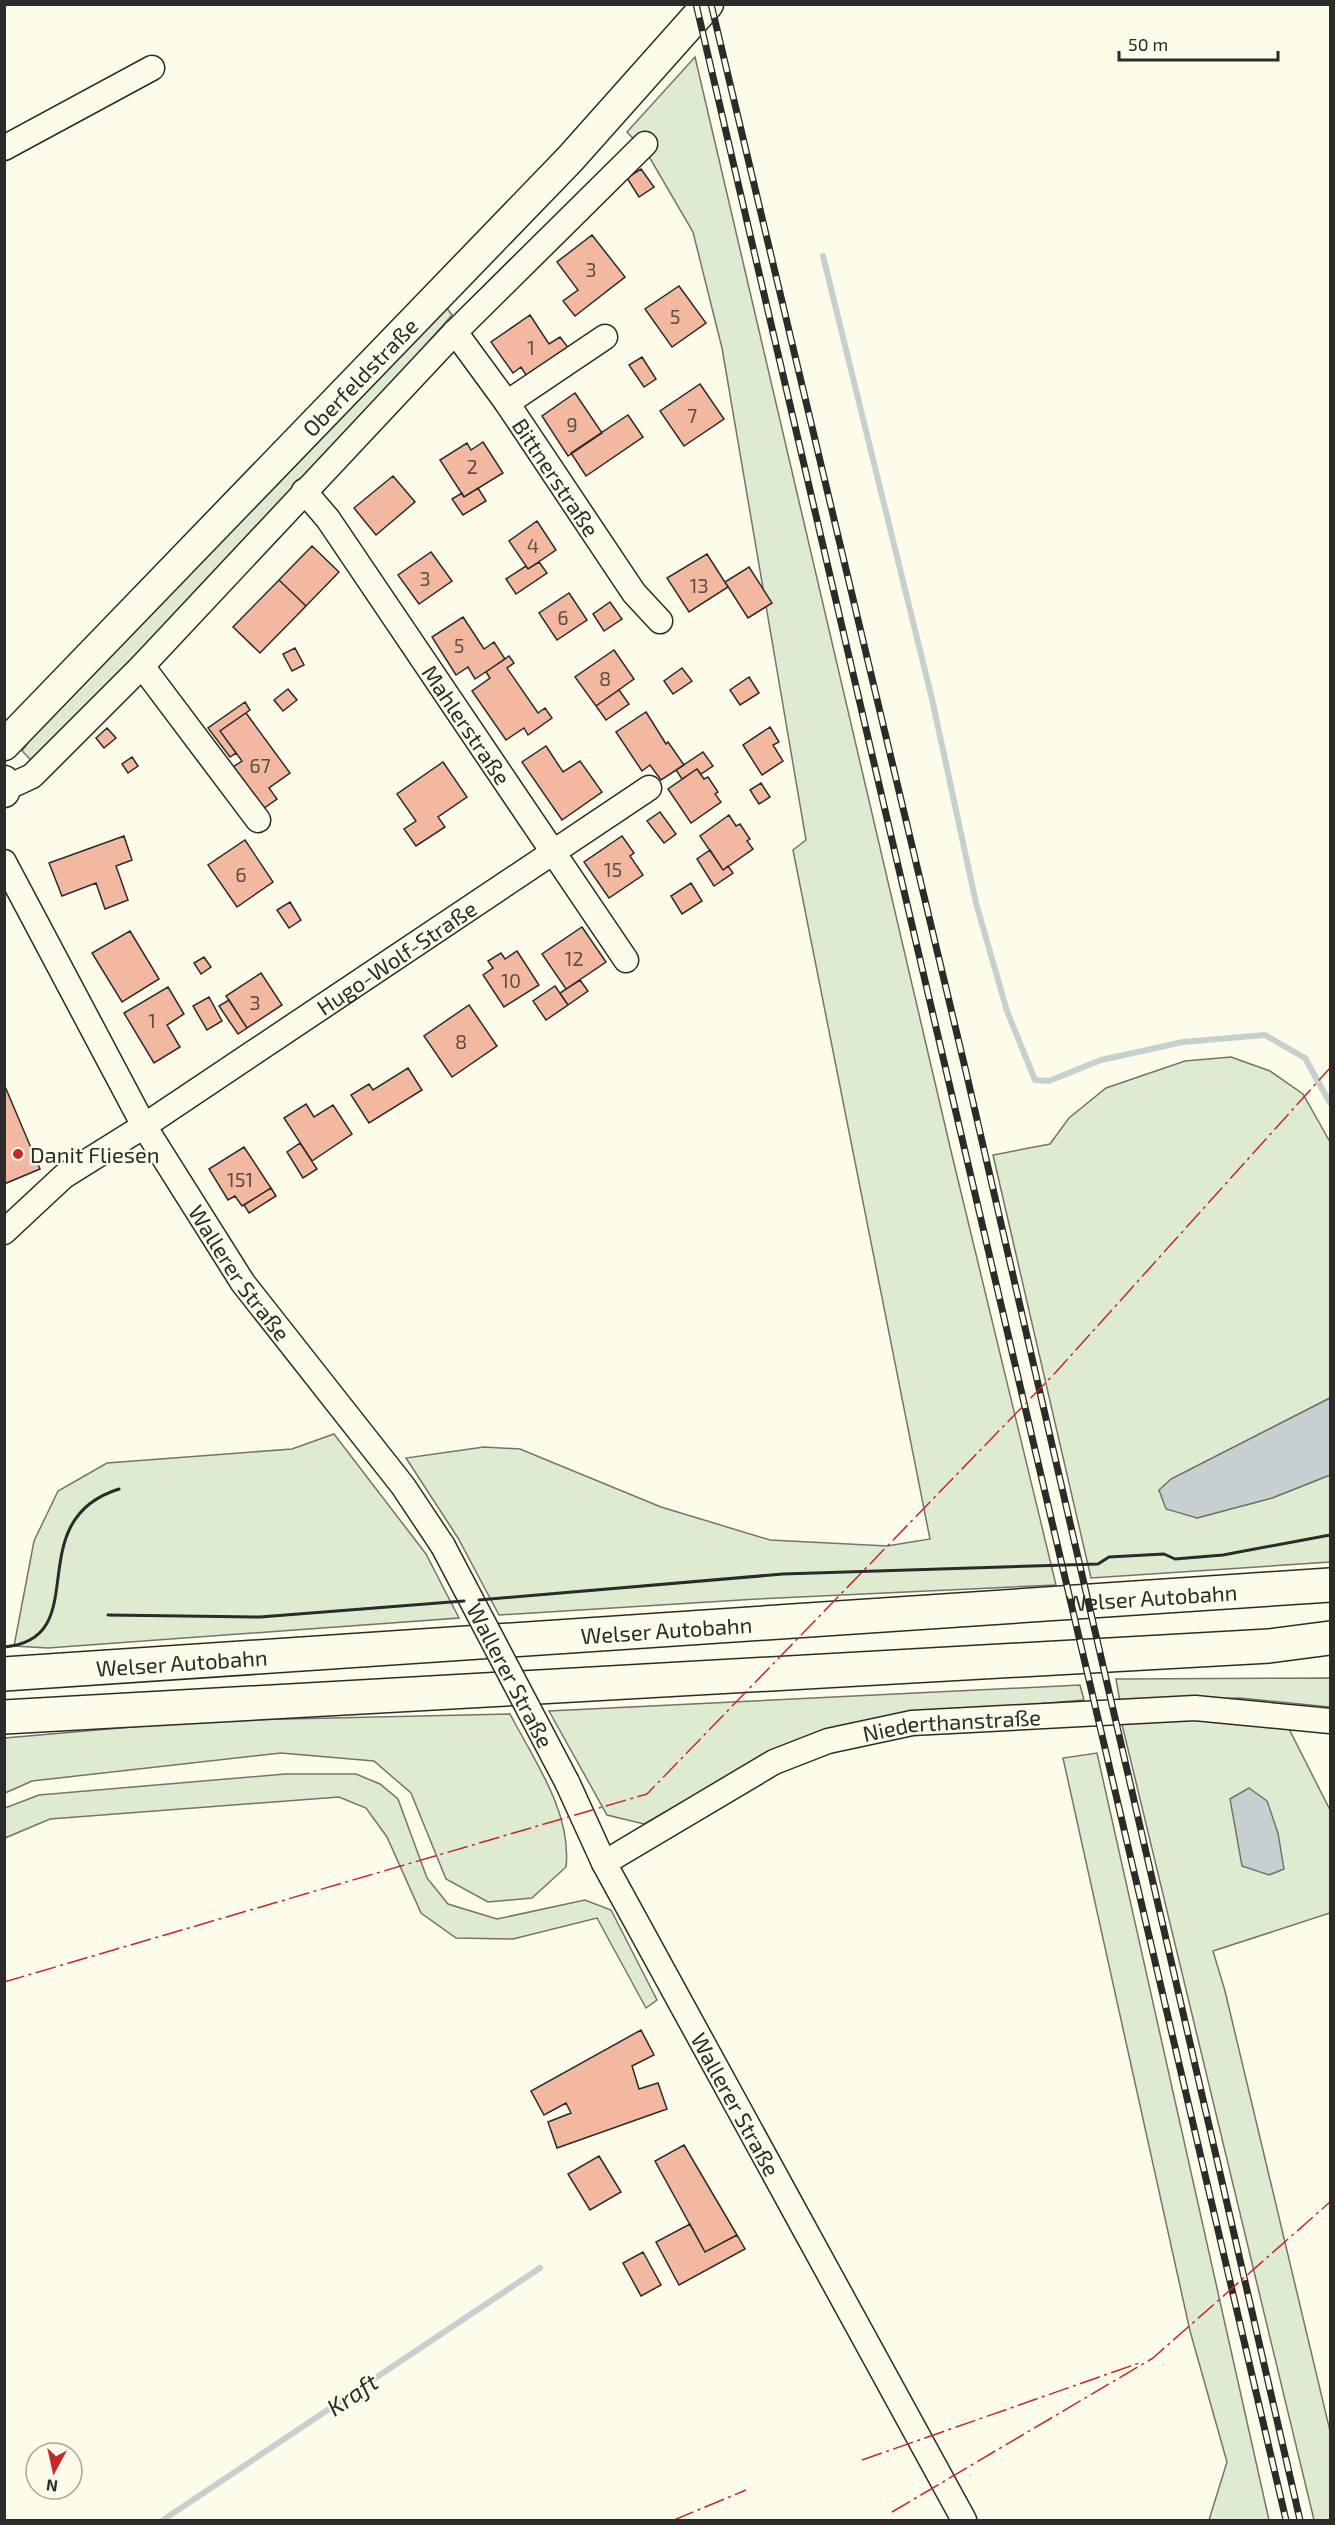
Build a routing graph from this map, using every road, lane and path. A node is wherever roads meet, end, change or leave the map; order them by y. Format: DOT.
graph roads {
  1 [pos="708,4"];
  2 [pos="152,68"];
  3 [pos="645,144"];
  4 [pos="4,148"];
  5 [pos="455,332"];
  6 [pos="605,337"];
  7 [pos="507,403"];
  8 [pos="304,491"];
  9 [pos="660,621"];
  10 [pos="142,666"];
  11 [pos="4,745"];
  12 [pos="5,787"];
  13 [pos="649,788"];
  14 [pos="258,820"];
  15 [pos="555,853"];
  16 [pos="4,862"];
  17 [pos="626,960"];
  18 [pos="144,1126"];
  19 [pos="4,1232"];
  20 [pos="1330,1585"];
  21 [pos="1330,1638"];
  22 [pos="1269,1646"];
  23 [pos="1330,1650"];
  24 [pos="4,1674"];
  25 [pos="4,1717"];
  26 [pos="1330,1721"];
  27 [pos="604,1863"];
  28 [pos="964,2520"];
  1 -- 11 [label="main road, Oberfeldstraße"];
  2 -- 4 [label="street"];
  3 -- 5 [label="street, Oberfeldstraße"];
  5 -- 7 [label="street, Bittnerstraße"];
  5 -- 8 [label="street, Oberfeldstraße"];
  6 -- 7 [label="street"];
  7 -- 9 [label="street, Bittnerstraße"];
  8 -- 10 [label="street, Oberfeldstraße"];
  8 -- 15 [label="street, Mahlerstraße"];
  10 -- 12 [label="street, Oberfeldstraße"];
  10 -- 14 [label="street"];
  13 -- 15 [label="street, Hugo-Wolf-Straße"];
  15 -- 17 [label="street, Mahlerstraße"];
  15 -- 18 [label="street, Hugo-Wolf-Straße"];
  16 -- 18 [label="street, Wallerer Straße"];
  18 -- 19 [label="street, Hugo-Wolf-Straße"];
  18 -- 27 [label="street, Wallerer Straße, bridge"];
  20 -- 24 [label="highway, Welser Autobahn"];
  21 -- 22 [label="highway, Welser Autobahn"];
  22 -- 23 [label="highway"];
  22 -- 25 [label="highway, Welser Autobahn"];
  26 -- 27 [label="street, Niederthanstraße"];
  27 -- 28 [label="street, Wallerer Straße"];
}
